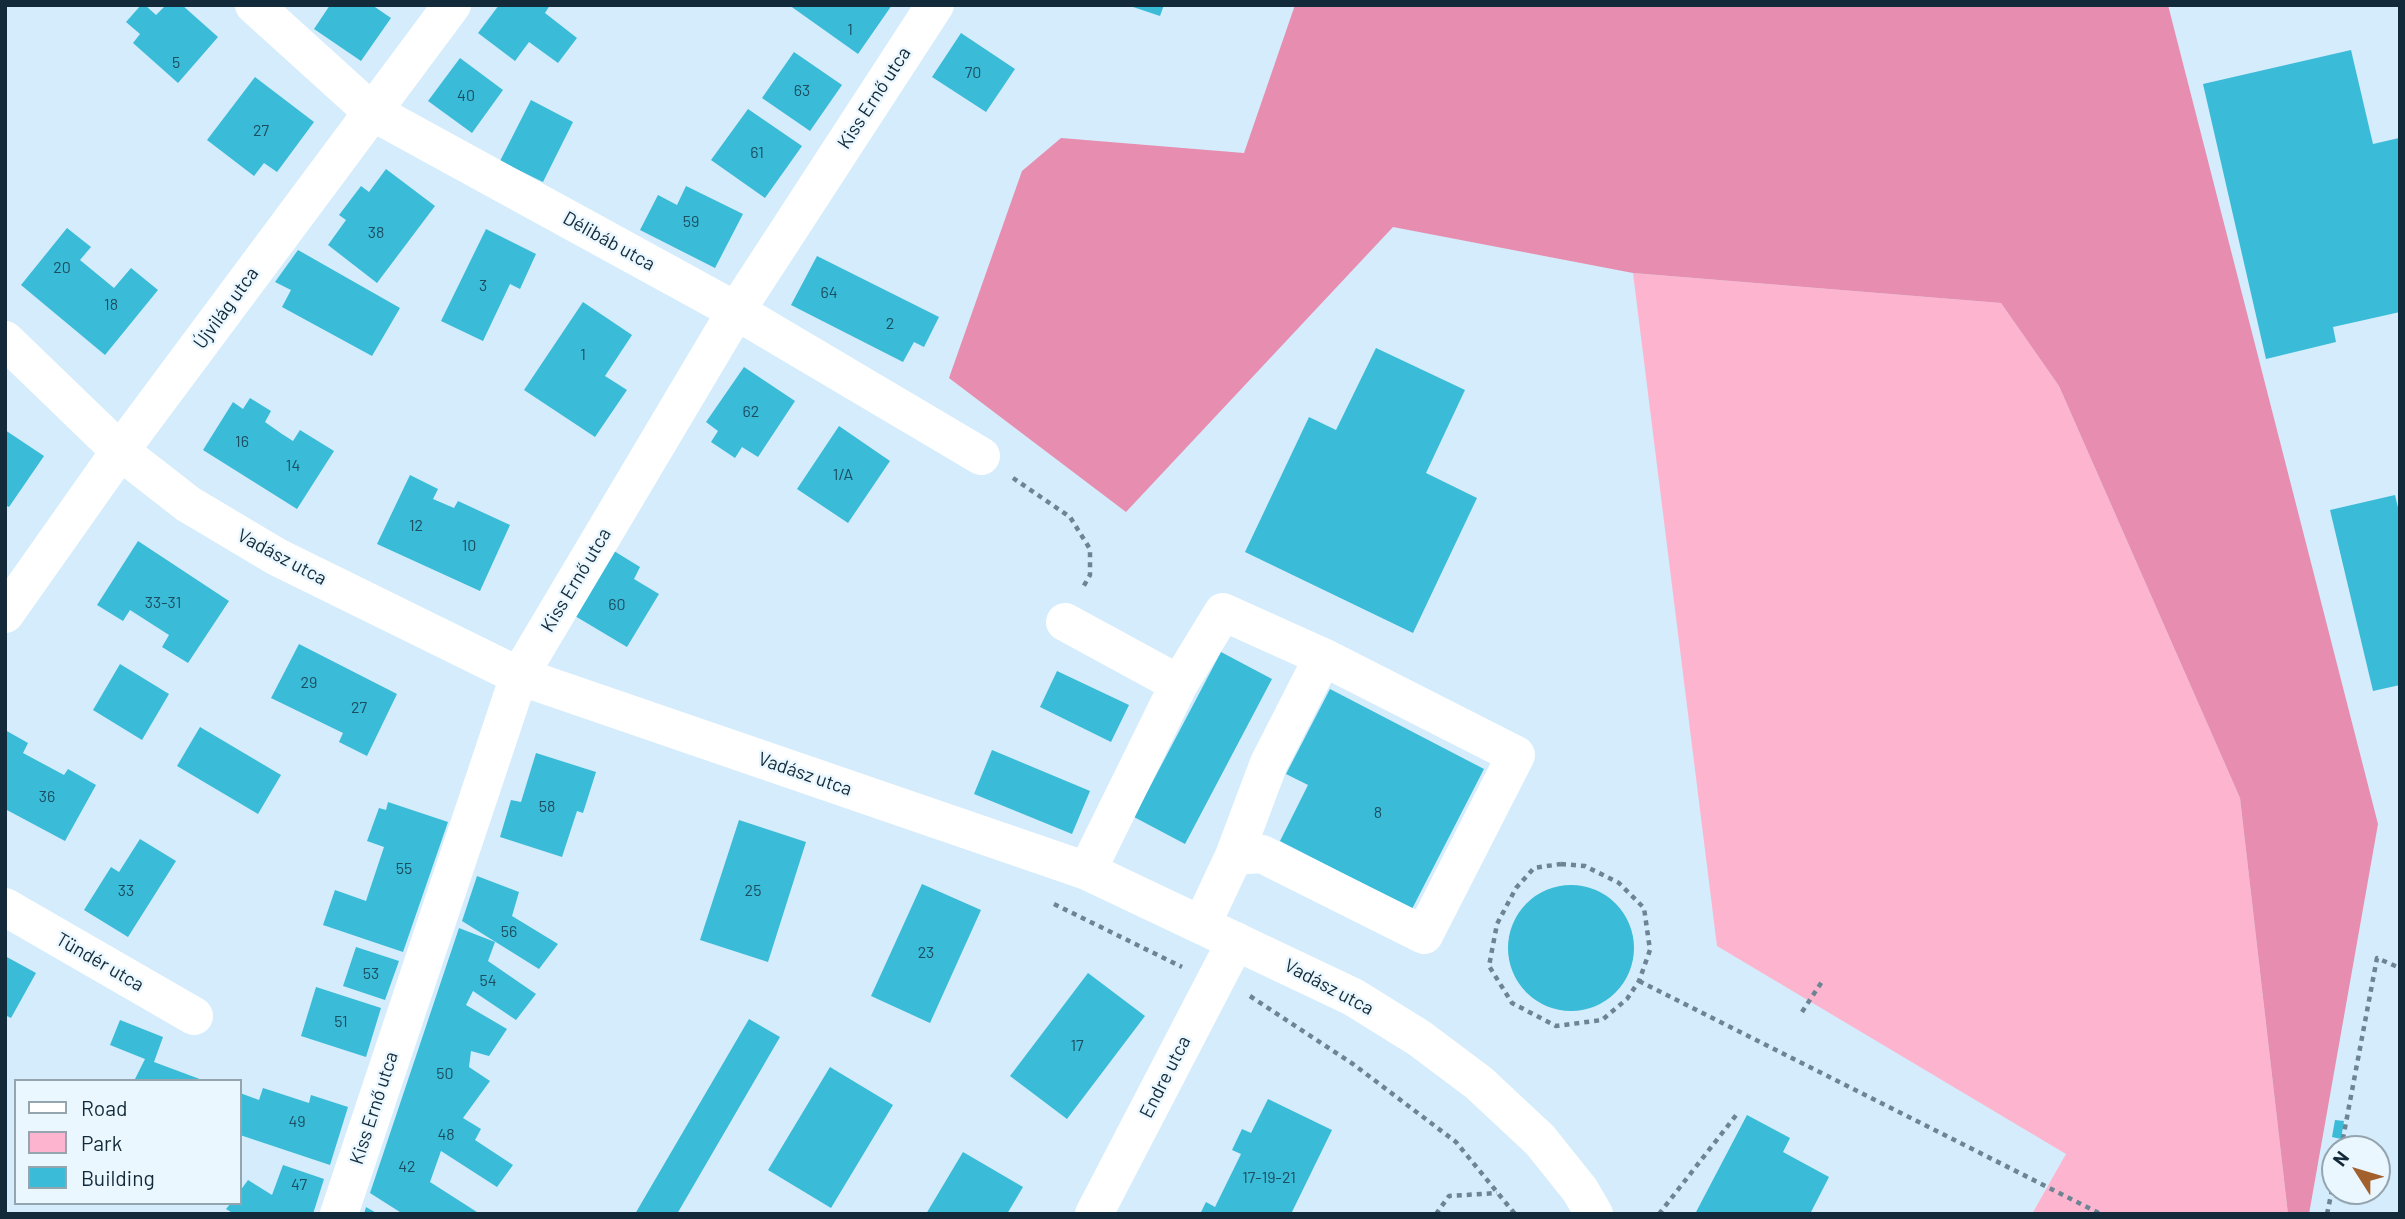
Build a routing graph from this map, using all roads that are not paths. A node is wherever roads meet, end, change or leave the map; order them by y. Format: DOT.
graph roads {
  1 [pos="254,5"];
  2 [pos="452,5"];
  3 [pos="934,5"];
  4 [pos="371,111"];
  5 [pos="736,311"];
  6 [pos="5,340"];
  7 [pos="120,451"];
  8 [pos="981,456"];
  9 [pos="5,614"];
  10 [pos="1065,622"];
  11 [pos="1323,657"];
  12 [pos="519,676"];
  13 [pos="1179,684"];
  14 [pos="1234,856"];
  15 [pos="1087,871"];
  16 [pos="5,907"];
  17 [pos="1202,924"];
  18 [pos="1237,941"];
  19 [pos="194,1016"];
  20 [pos="339,1214"];
  21 [pos="1094,1214"];
  22 [pos="1594,1214"];
  1 -- 4 [label="street, Délibáb utca"];
  2 -- 4 [label="street, Újvilág utca"];
  3 -- 5 [label="street, Kiss Ernő utca"];
  4 -- 5 [label="street, Délibáb utca"];
  4 -- 7 [label="street, Újvilág utca"];
  5 -- 8 [label="street, Délibáb utca"];
  5 -- 12 [label="street, Kiss Ernő utca"];
  6 -- 7 [label="street, Vadász utca"];
  7 -- 9 [label="street, Újvilág utca"];
  7 -- 12 [label="street, Vadász utca"];
  10 -- 13 [label="street"];
  11 -- 13 [label="street"];
  11 -- 14 [label="street"];
  11 -- 14 [label="street"];
  12 -- 15 [label="street, Vadász utca"];
  12 -- 20 [label="street, Kiss Ernő utca"];
  13 -- 15 [label="street"];
  14 -- 17 [label="street"];
  15 -- 17 [label="street, Vadász utca"];
  16 -- 19 [label="street, Tündér utca"];
  17 -- 18 [label="street, Vadász utca"];
  18 -- 21 [label="street, Endre utca"];
  18 -- 22 [label="street, Vadász utca"];
}
